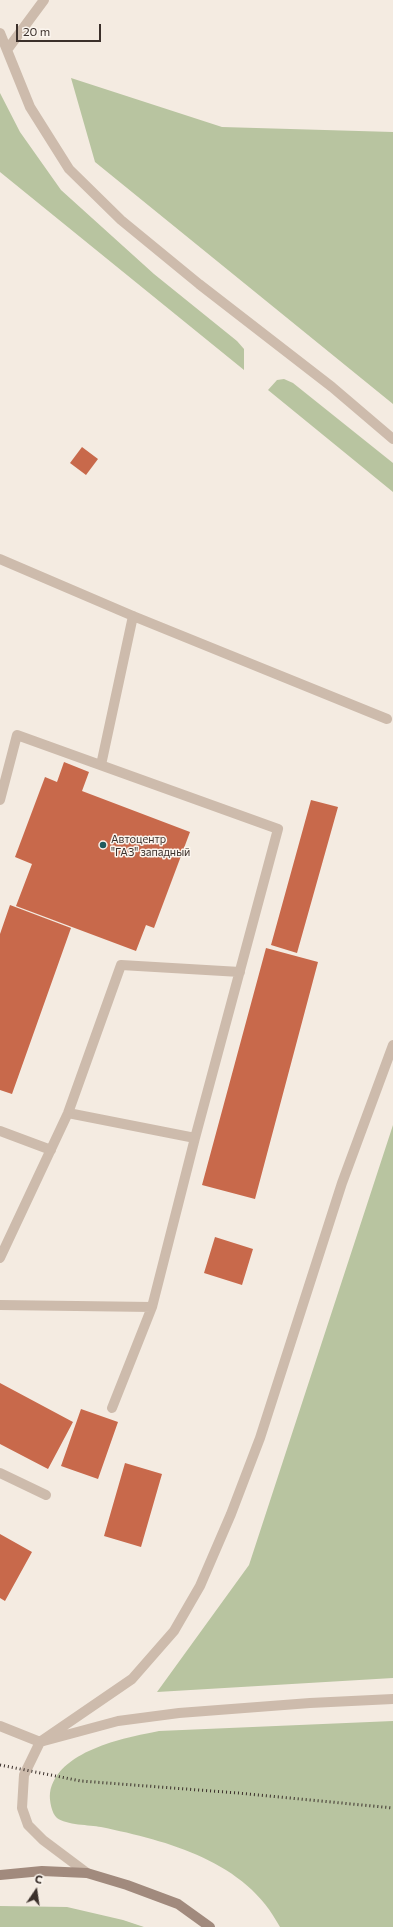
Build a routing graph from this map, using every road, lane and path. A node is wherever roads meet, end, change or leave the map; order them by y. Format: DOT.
graph roads {
  1 [pos="44,0"];
  2 [pos="0,33"];
  3 [pos="7,50"];
  4 [pos="393,439"];
  5 [pos="0,559"];
  6 [pos="133,616"];
  7 [pos="387,719"];
  8 [pos="101,765"];
  9 [pos="0,800"];
  10 [pos="240,972"];
  11 [pos="393,1045"];
  12 [pos="68,1113"];
  13 [pos="0,1131"];
  14 [pos="195,1138"];
  15 [pos="51,1150"];
  16 [pos="0,1258"];
  17 [pos="0,1305"];
  18 [pos="152,1307"];
  19 [pos="112,1408"];
  20 [pos="0,1473"];
  21 [pos="46,1495"];
  22 [pos="393,1699"];
  23 [pos="0,1726"];
  24 [pos="40,1742"];
  25 [pos="87,1873"];
  26 [pos="0,1875"];
  27 [pos="210,1927"];
  1 -- 3 [label="lane"];
  2 -- 3 [label="lane"];
  3 -- 4 [label="lane"];
  5 -- 6 [label="lane"];
  6 -- 7 [label="lane"];
  6 -- 8 [label="lane"];
  8 -- 9 [label="lane"];
  8 -- 10 [label="lane"];
  10 -- 12 [label="lane"];
  10 -- 14 [label="lane"];
  11 -- 24 [label="lane"];
  12 -- 14 [label="lane"];
  12 -- 15 [label="lane"];
  13 -- 15 [label="lane"];
  14 -- 18 [label="lane"];
  15 -- 16 [label="lane"];
  17 -- 18 [label="lane"];
  18 -- 19 [label="lane"];
  20 -- 21 [label="lane"];
  22 -- 24 [label="lane"];
  23 -- 24 [label="lane"];
  24 -- 25 [label="lane"];
  25 -- 26 [label="main road"];
  25 -- 27 [label="main road"];
}
